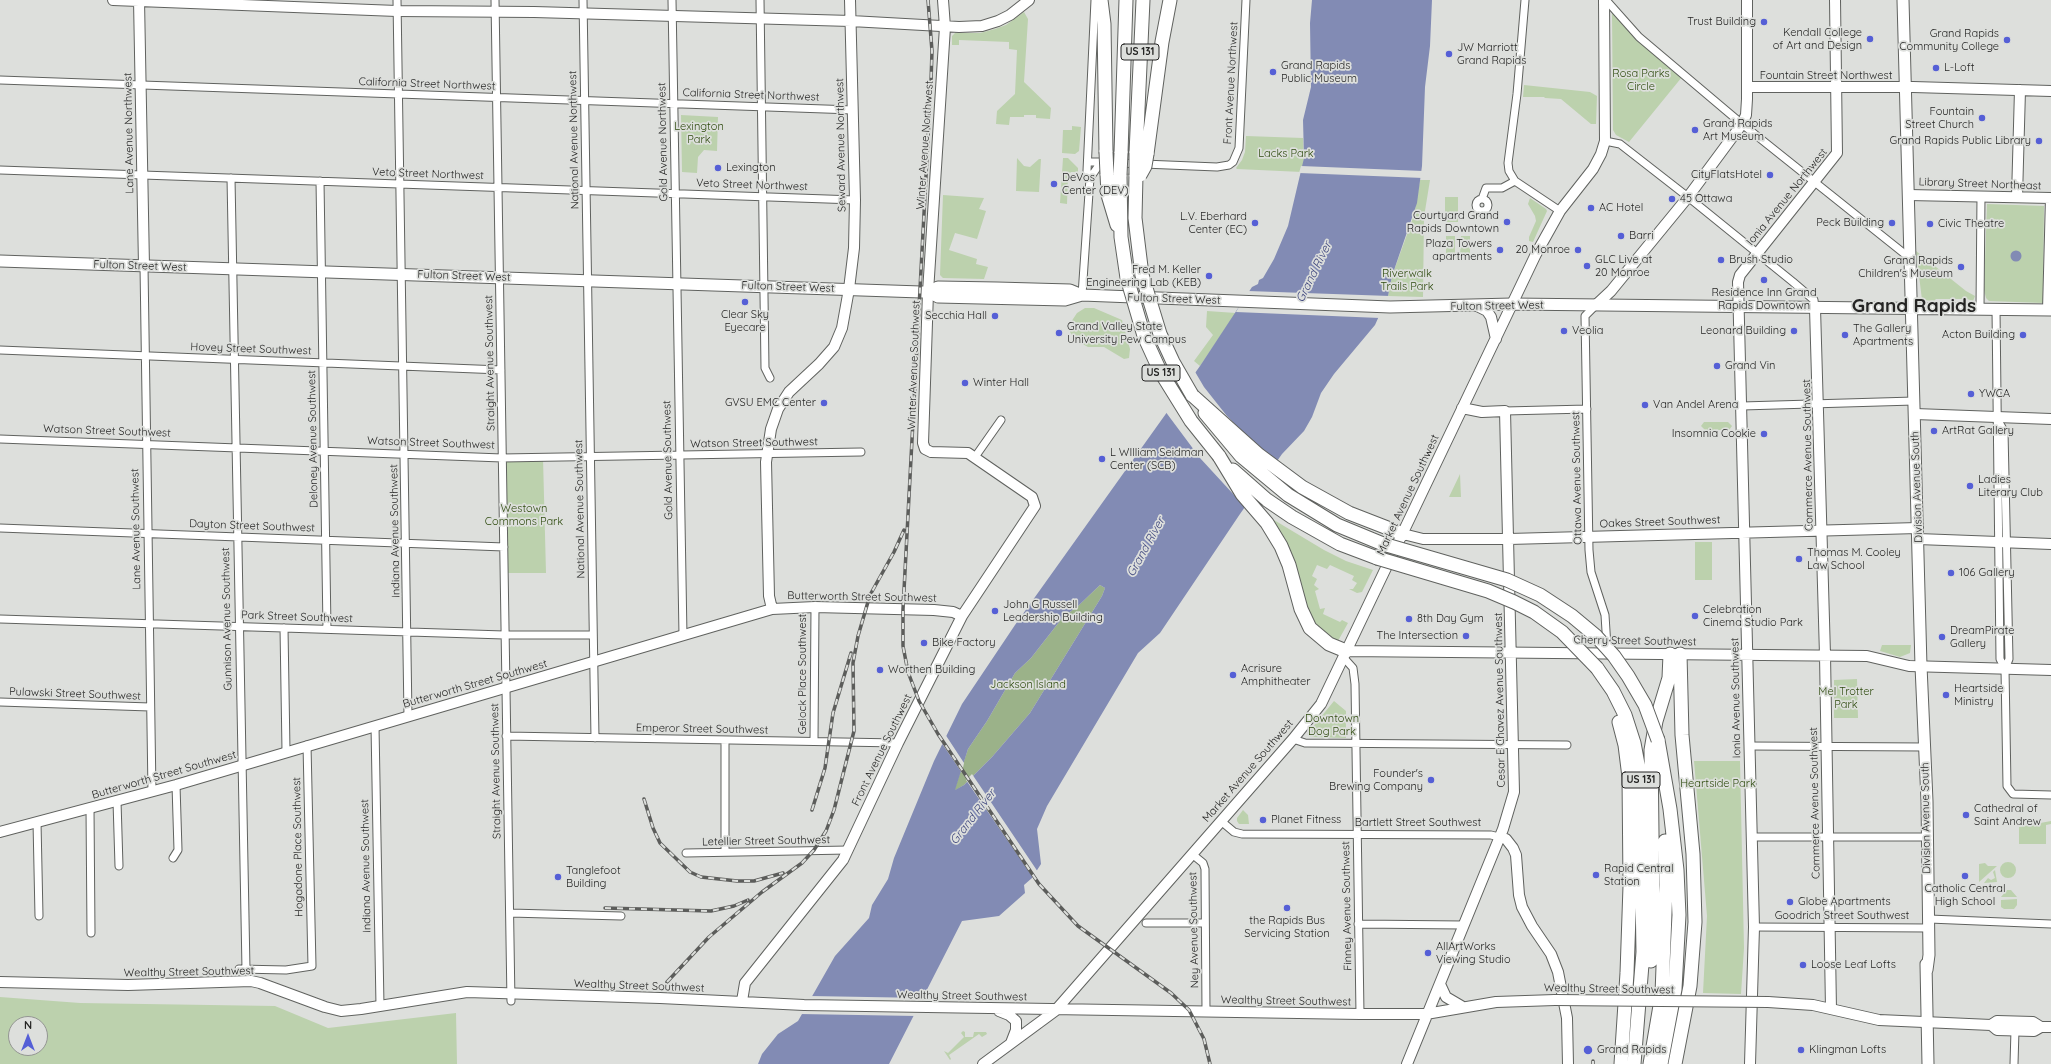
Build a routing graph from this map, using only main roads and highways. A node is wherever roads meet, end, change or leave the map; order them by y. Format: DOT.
graph roads {
  1 [pos="1101,0"];
  2 [pos="1126,0"];
  3 [pos="1143,0"];
  4 [pos="1170,0"];
  5 [pos="1903,0"];
  6 [pos="1142,154"];
  7 [pos="1110,166"];
  8 [pos="0,261"];
  9 [pos="1913,309"];
  10 [pos="2050,310"];
  11 [pos="1192,396"];
  12 [pos="1219,456"];
  13 [pos="1403,534"];
  14 [pos="1345,654"];
  15 [pos="1597,668"];
  16 [pos="1658,740"];
  17 [pos="1638,1030"];
  18 [pos="1621,1064"];
  19 [pos="1634,1064"];
  20 [pos="1650,1064"];
  21 [pos="1661,1064"];
  22 [pos="1675,1064"];
  23 [pos="1928,1064"];
  1 -- 7 [label="highway"];
  2 -- 7 [label="highway, US 131, bridge"];
  3 -- 6 [label="highway, US 131"];
  4 -- 6 [label="highway"];
  5 -- 9 [label="main road, Division Avenue South"];
  6 -- 11 [label="highway, US 131, bridge"];
  7 -- 12 [label="highway, US 131, bridge"];
  8 -- 9 [label="main road, Fulton Street West"];
  9 -- 10 [label="main road, Fulton Street West"];
  9 -- 23 [label="main road, Division Avenue South"];
  11 -- 13 [label="highway"];
  11 -- 16 [label="highway, US 131, bridge"];
  12 -- 14 [label="highway"];
  12 -- 15 [label="highway, US 131, bridge"];
  15 -- 17 [label="highway, US 131"];
  15 -- 18 [label="highway"];
  16 -- 20 [label="highway"];
  16 -- 21 [label="highway, US 131"];
  17 -- 19 [label="highway, US 131"];
  17 -- 22 [label="highway"];
}
